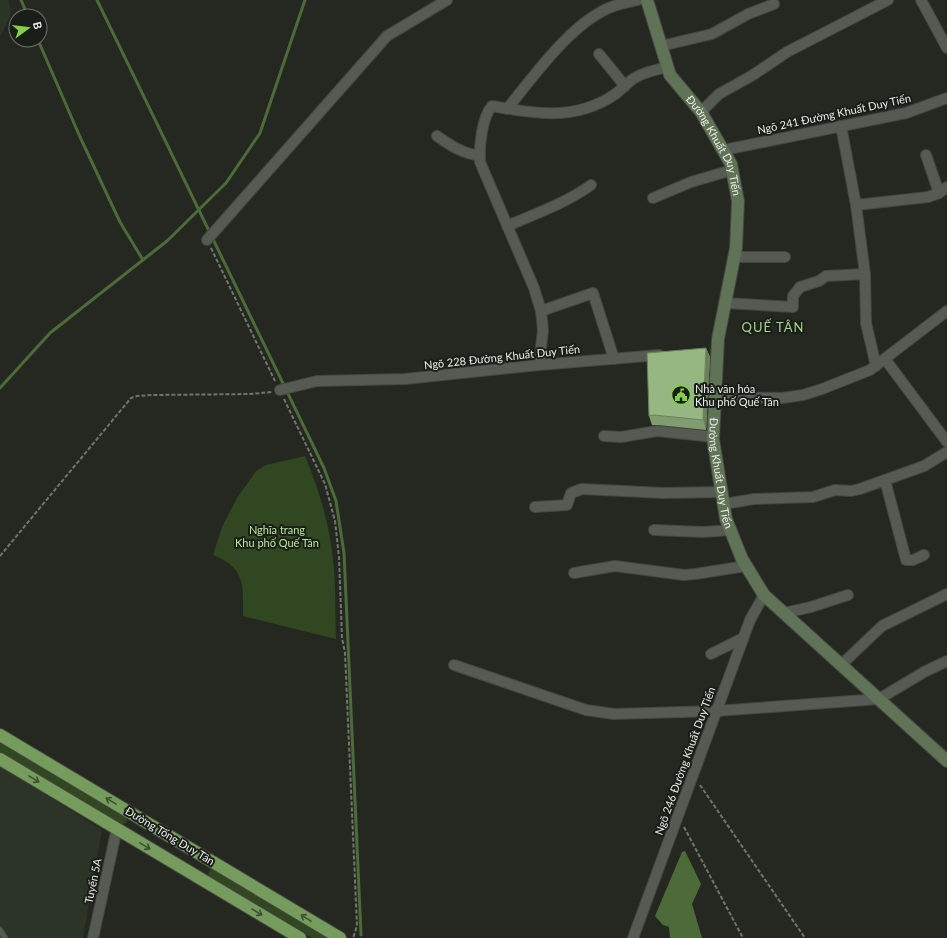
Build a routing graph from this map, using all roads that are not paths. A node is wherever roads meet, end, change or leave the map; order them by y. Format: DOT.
graph roads {
  1 [pos="447,0"];
  2 [pos="638,0"];
  3 [pos="647,0"];
  4 [pos="888,0"];
  5 [pos="921,0"];
  6 [pos="774,4"];
  7 [pos="661,46"];
  8 [pos="947,48"];
  9 [pos="600,54"];
  10 [pos="667,66"];
  11 [pos="625,86"];
  12 [pos="946,100"];
  13 [pos="507,109"];
  14 [pos="701,112"];
  15 [pos="841,126"];
  16 [pos="437,136"];
  17 [pos="724,150"];
  18 [pos="926,155"];
  19 [pos="480,156"];
  20 [pos="732,170"];
  21 [pos="591,185"];
  22 [pos="943,190"];
  23 [pos="653,198"];
  24 [pos="856,205"];
  25 [pos="507,226"];
  26 [pos="211,236"];
  27 [pos="734,256"];
  28 [pos="785,257"];
  29 [pos="865,274"];
  30 [pos="725,303"];
  31 [pos="541,311"];
  32 [pos="947,311"];
  33 [pos="669,354"];
  34 [pos="614,359"];
  35 [pos="885,359"];
  36 [pos="539,365"];
  37 [pos="876,366"];
  38 [pos="284,388"];
  39 [pos="715,397"];
  40 [pos="604,436"];
  41 [pos="714,437"];
  42 [pos="947,442"];
  43 [pos="947,452"];
  44 [pos="885,480"];
  45 [pos="723,498"];
  46 [pos="535,507"];
  47 [pos="654,530"];
  48 [pos="731,530"];
  49 [pos="924,555"];
  50 [pos="746,566"];
  51 [pos="574,572"];
  52 [pos="947,594"];
  53 [pos="764,595"];
  54 [pos="848,595"];
  55 [pos="784,614"];
  56 [pos="743,638"];
  57 [pos="711,654"];
  58 [pos="947,662"];
  59 [pos="454,665"];
  60 [pos="841,665"];
  61 [pos="878,699"];
  62 [pos="716,711"];
  63 [pos="0,735"];
  64 [pos="0,759"];
  65 [pos="947,761"];
  66 [pos="116,828"];
  67 [pos="179,842"];
  68 [pos="169,860"];
  69 [pos="0,930"];
  70 [pos="5,938"];
  71 [pos="92,938"];
  72 [pos="300,938"];
  73 [pos="340,938"];
  74 [pos="633,938"];
  1 -- 26 [label="street"];
  2 -- 13 [label="street"];
  3 -- 7 [label="main road, Đường Khuất Duy Tiến"];
  4 -- 14 [label="street"];
  5 -- 8 [label="street"];
  6 -- 7 [label="street"];
  7 -- 10 [label="main road, Đường Khuất Duy Tiến"];
  9 -- 11 [label="street"];
  10 -- 11 [label="street"];
  10 -- 14 [label="main road, Đường Khuất Duy Tiến"];
  11 -- 13 [label="street"];
  12 -- 15 [label="street, Ngõ 241 Đường Khuất Duy Tiến"];
  13 -- 19 [label="street"];
  14 -- 17 [label="main road, Đường Khuất Duy Tiến"];
  15 -- 17 [label="street, Ngõ 241 Đường Khuất Duy Tiến"];
  15 -- 24 [label="street"];
  16 -- 19 [label="street"];
  17 -- 20 [label="main road, Đường Khuất Duy Tiến"];
  18 -- 22 [label="street"];
  19 -- 25 [label="street"];
  20 -- 23 [label="street"];
  20 -- 27 [label="main road, Đường Khuất Duy Tiến"];
  21 -- 25 [label="street"];
  22 -- 24 [label="street"];
  24 -- 29 [label="street"];
  25 -- 31 [label="street"];
  27 -- 28 [label="street"];
  27 -- 30 [label="main road, Đường Khuất Duy Tiến"];
  29 -- 30 [label="street"];
  29 -- 37 [label="street"];
  30 -- 39 [label="main road, Đường Khuất Duy Tiến"];
  31 -- 34 [label="street"];
  31 -- 36 [label="street"];
  32 -- 35 [label="street"];
  33 -- 34 [label="street, Ngõ 228 Đường Khuất Duy Tiến"];
  34 -- 36 [label="street, Ngõ 228 Đường Khuất Duy Tiến"];
  35 -- 37 [label="street"];
  35 -- 42 [label="street"];
  36 -- 38 [label="street, Ngõ 228 Đường Khuất Duy Tiến"];
  37 -- 39 [label="street"];
  39 -- 41 [label="main road, Đường Khuất Duy Tiến"];
  40 -- 41 [label="street"];
  41 -- 45 [label="main road, Đường Khuất Duy Tiến"];
  43 -- 44 [label="street"];
  44 -- 45 [label="street"];
  44 -- 49 [label="street"];
  45 -- 46 [label="street"];
  45 -- 48 [label="main road, Đường Khuất Duy Tiến"];
  47 -- 48 [label="street"];
  48 -- 50 [label="main road, Đường Khuất Duy Tiến"];
  50 -- 51 [label="street"];
  50 -- 53 [label="main road, Đường Khuất Duy Tiến"];
  52 -- 60 [label="street"];
  53 -- 55 [label="main road, Đường Khuất Duy Tiến"];
  53 -- 56 [label="street, Ngõ 246 Đường Khuất Duy Tiến"];
  54 -- 55 [label="street"];
  55 -- 60 [label="main road, Đường Khuất Duy Tiến"];
  56 -- 57 [label="street"];
  56 -- 62 [label="street, Ngõ 246 Đường Khuất Duy Tiến"];
  58 -- 61 [label="street"];
  59 -- 62 [label="street"];
  60 -- 61 [label="main road, Đường Khuất Duy Tiến"];
  61 -- 62 [label="street"];
  61 -- 65 [label="main road, Đường Khuất Duy Tiến"];
  62 -- 74 [label="street, Ngõ 246 Đường Khuất Duy Tiến"];
  67 -- 63 [label="highway, Đường Tống Duy Tân, one-way"];
  64 -- 66 [label="highway, Đường Tống Duy Tân, one-way"];
  66 -- 68 [label="highway, Đường Tống Duy Tân, one-way"];
  66 -- 71 [label="street, Tuyến 5A"];
  67 -- 68 [label="highway"];
  73 -- 67 [label="highway, Đường Tống Duy Tân, one-way"];
  68 -- 72 [label="highway, Đường Tống Duy Tân, one-way"];
  69 -- 70 [label="lane"];
}
